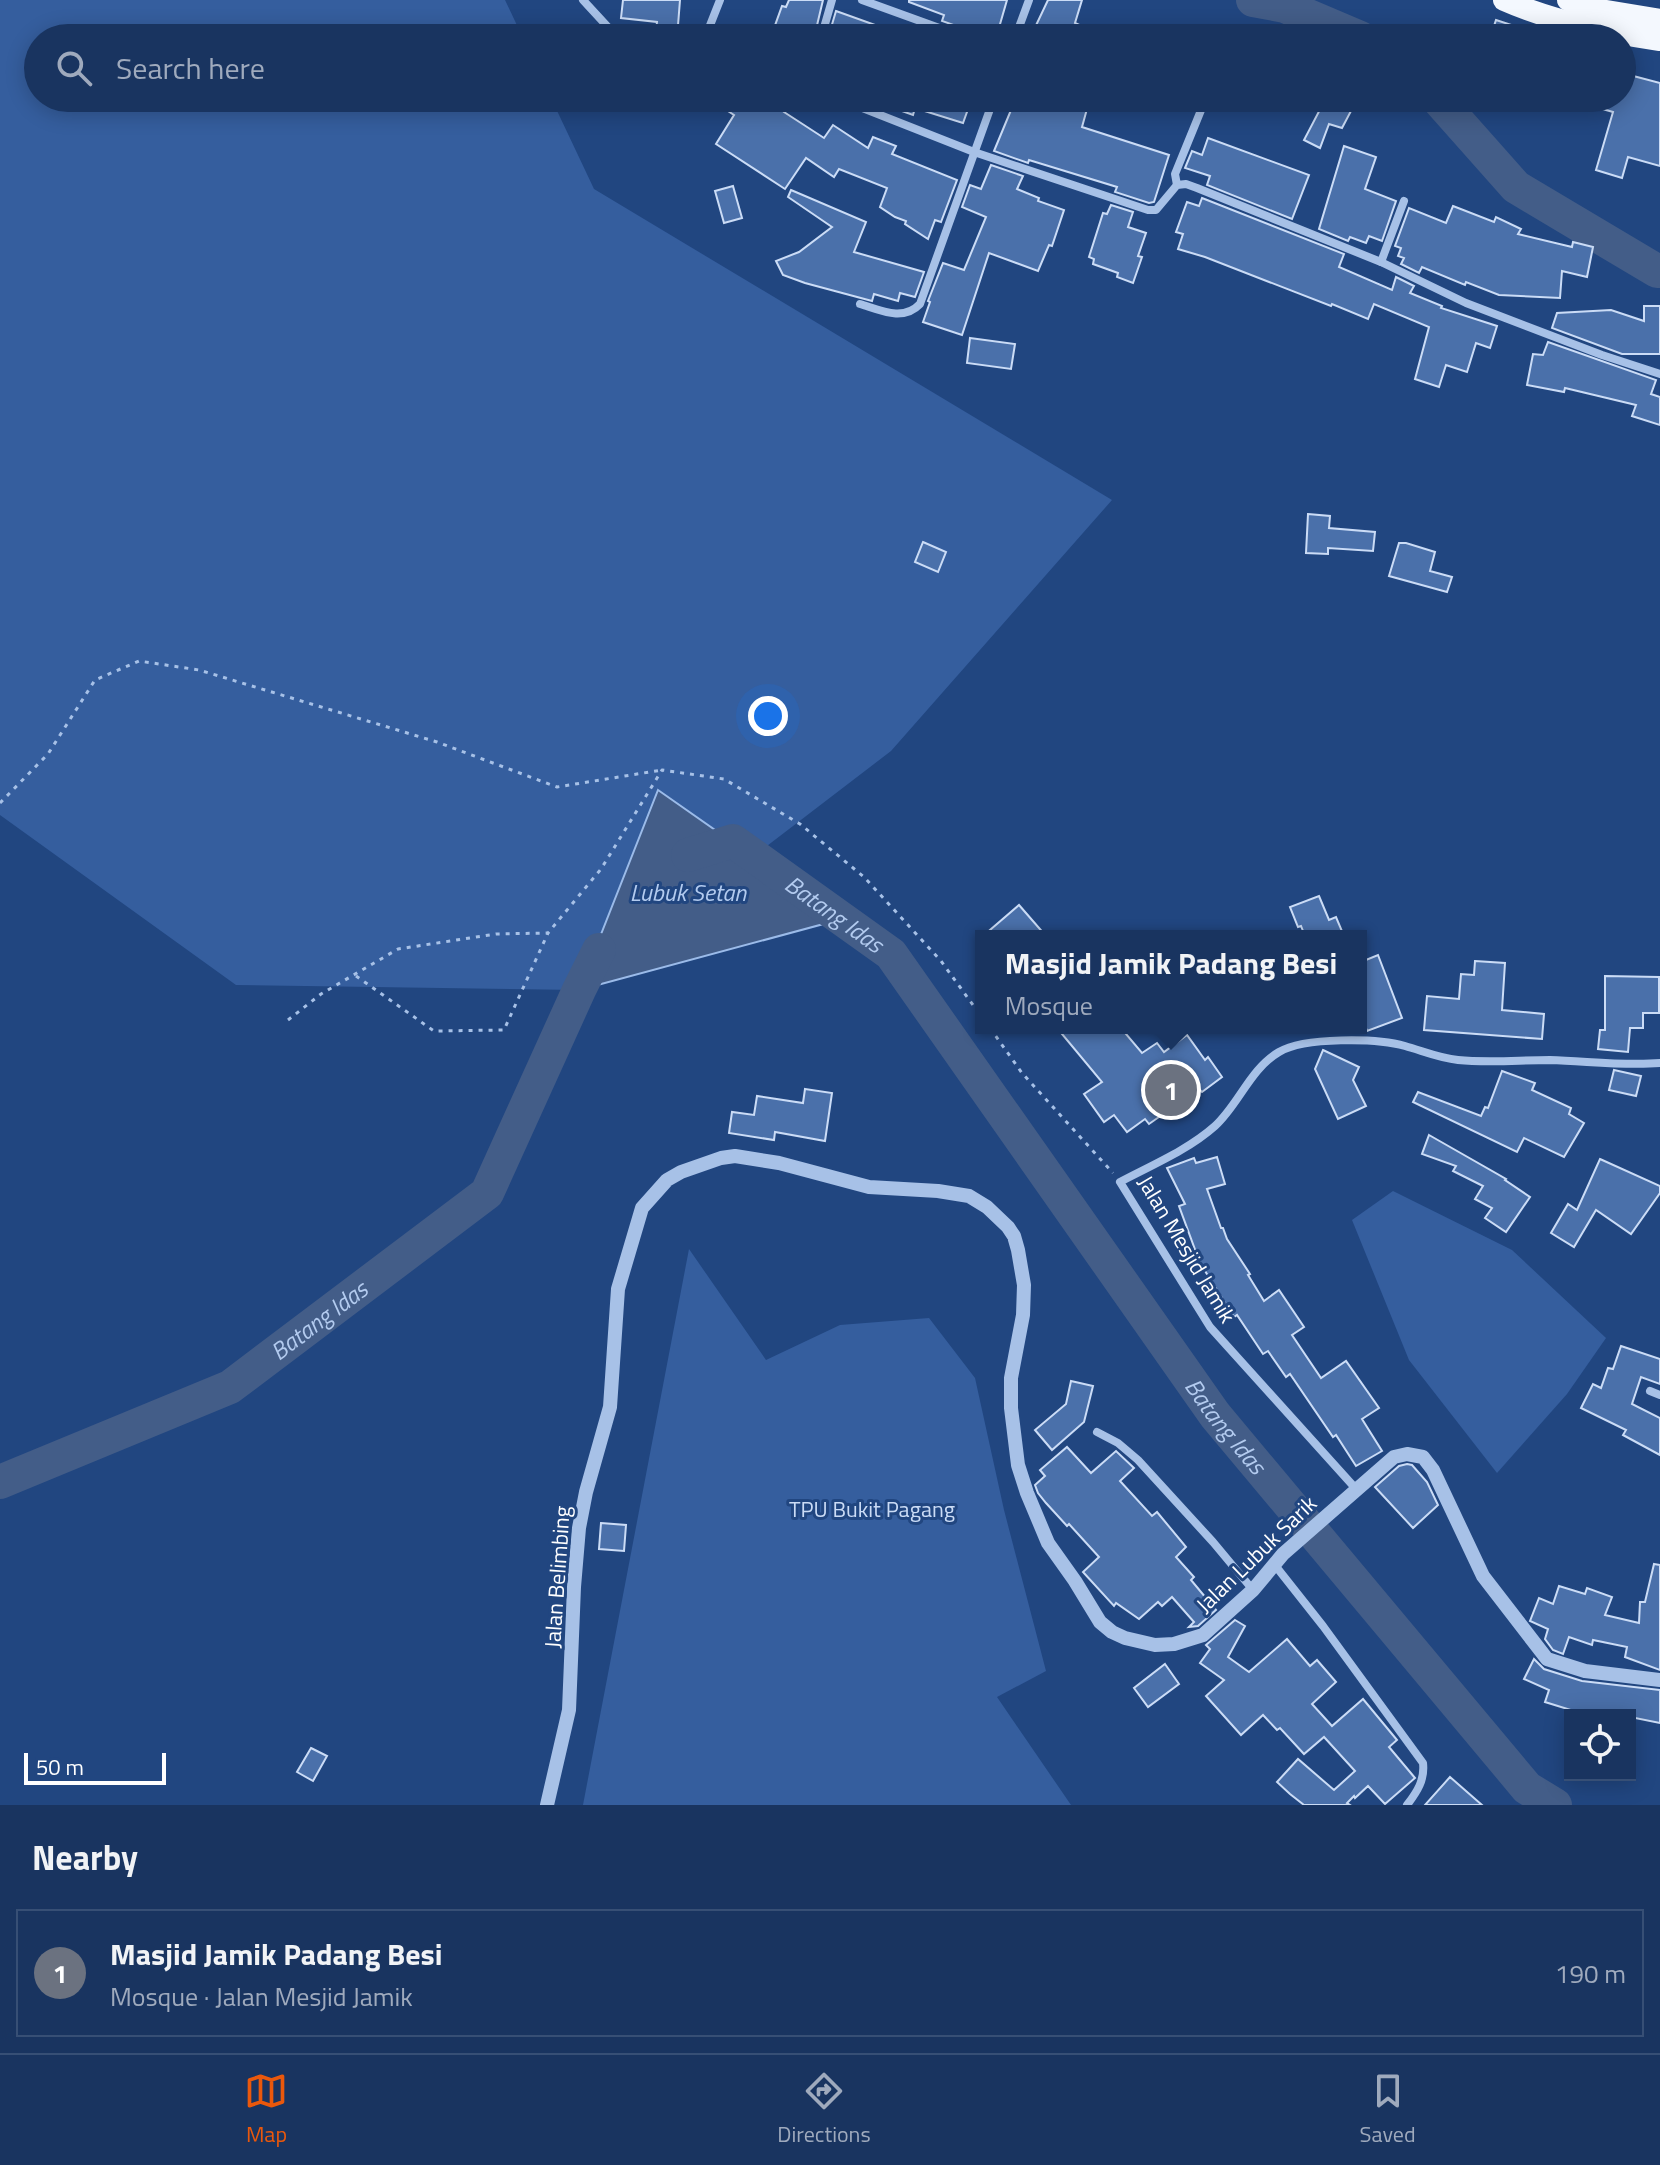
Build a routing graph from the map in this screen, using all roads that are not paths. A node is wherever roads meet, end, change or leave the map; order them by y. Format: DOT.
graph roads {
  1 [pos="720,0"];
  2 [pos="832,0"];
  3 [pos="862,0"];
  4 [pos="1029,0"];
  5 [pos="1504,0"];
  6 [pos="1568,0"];
  7 [pos="588,2"];
  8 [pos="1601,13"];
  9 [pos="1660,20"];
  10 [pos="606,24"];
  11 [pos="711,24"];
  12 [pos="825,24"];
  13 [pos="928,24"];
  14 [pos="1020,24"];
  15 [pos="1625,24"];
  16 [pos="1636,29"];
  17 [pos="1660,40"];
  18 [pos="873,112"];
  19 [pos="989,112"];
  20 [pos="1200,112"];
  21 [pos="974,152"];
  22 [pos="1177,185"];
  23 [pos="1404,201"];
  24 [pos="1381,262"];
  25 [pos="860,304"];
  26 [pos="1660,374"];
  27 [pos="1660,1063"];
  28 [pos="612,1353"];
  29 [pos="1650,1391"];
  30 [pos="1660,1395"];
  31 [pos="1097,1432"];
  32 [pos="1354,1493"];
  33 [pos="1279,1559"];
  34 [pos="1253,1590"];
  35 [pos="1660,1680"];
  36 [pos="547,1805"];
  37 [pos="1407,1805"];
  1 -- 11 [label="street"];
  2 -- 12 [label="street"];
  3 -- 13 [label="street"];
  4 -- 14 [label="street"];
  5 -- 8 [label="highway"];
  6 -- 8 [label="highway"];
  7 -- 10 [label="street"];
  8 -- 9 [label="highway"];
  8 -- 15 [label="highway"];
  16 -- 17 [label="highway"];
  18 -- 21 [label="street"];
  19 -- 21 [label="street"];
  20 -- 22 [label="street"];
  21 -- 22 [label="street"];
  21 -- 25 [label="street"];
  22 -- 24 [label="street"];
  23 -- 24 [label="street"];
  24 -- 26 [label="street"];
  27 -- 32 [label="street, Jalan Mesjid Jamik"];
  28 -- 34 [label="street, Jalan Lubuk Sarik"];
  28 -- 36 [label="street, Jalan Belimbing"];
  29 -- 30 [label="street"];
  31 -- 34 [label="street"];
  32 -- 33 [label="street, Jalan Lubuk Sarik"];
  32 -- 35 [label="street, Jalan Lubuk Sarik"];
  33 -- 34 [label="street, Jalan Lubuk Sarik"];
  33 -- 37 [label="street"];
}
